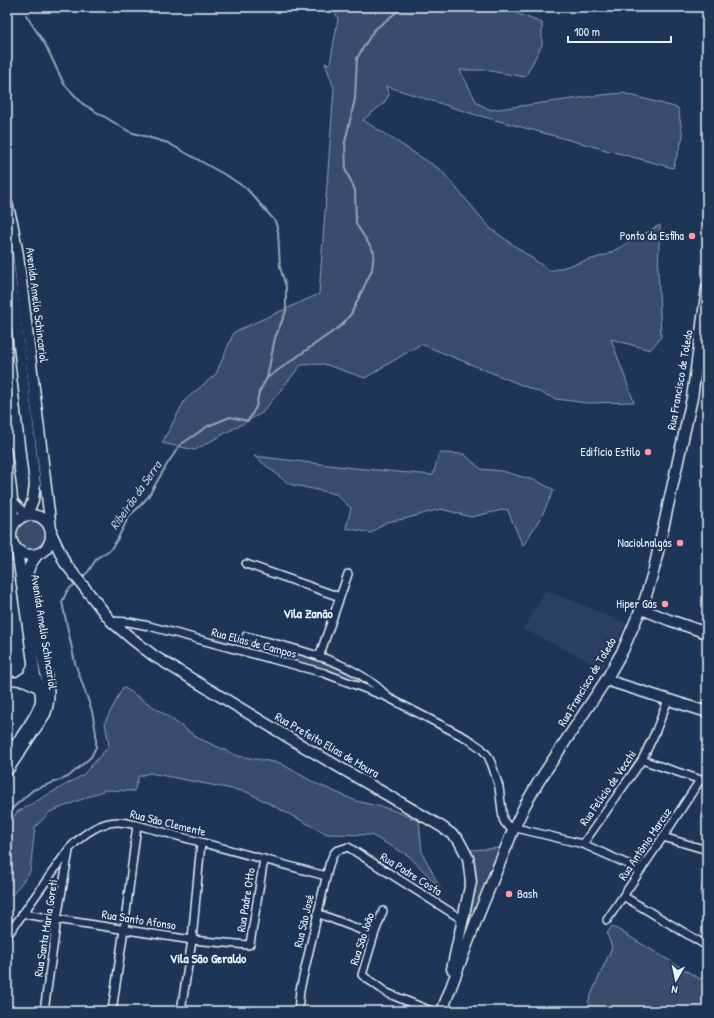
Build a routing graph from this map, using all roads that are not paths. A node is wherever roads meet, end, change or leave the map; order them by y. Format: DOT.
graph roads {
  1 [pos="7,204"];
  2 [pos="7,253"];
  3 [pos="707,288"];
  4 [pos="7,450"];
  5 [pos="13,500"];
  6 [pos="26,515"];
  7 [pos="10,526"];
  8 [pos="52,532"];
  9 [pos="13,546"];
  10 [pos="40,553"];
  11 [pos="64,561"];
  12 [pos="246,564"];
  13 [pos="348,574"];
  14 [pos="340,597"];
  15 [pos="642,609"];
  16 [pos="111,621"];
  17 [pos="707,633"];
  18 [pos="246,636"];
  19 [pos="319,657"];
  20 [pos="39,663"];
  21 [pos="36,676"];
  22 [pos="7,680"];
  23 [pos="606,680"];
  24 [pos="21,681"];
  25 [pos="40,688"];
  26 [pos="387,697"];
  27 [pos="668,700"];
  28 [pos="707,712"];
  29 [pos="7,757"];
  30 [pos="642,760"];
  31 [pos="7,771"];
  32 [pos="704,781"];
  33 [pos="136,826"];
  34 [pos="514,828"];
  35 [pos="663,837"];
  36 [pos="201,843"];
  37 [pos="583,844"];
  38 [pos="348,847"];
  39 [pos="70,849"];
  40 [pos="707,850"];
  41 [pos="264,859"];
  42 [pos="641,870"];
  43 [pos="326,876"];
  44 [pos="623,896"];
  45 [pos="383,911"];
  46 [pos="317,913"];
  47 [pos="23,914"];
  48 [pos="57,919"];
  49 [pos="462,920"];
  50 [pos="607,920"];
  51 [pos="124,929"];
  52 [pos="374,935"];
  53 [pos="7,936"];
  54 [pos="192,940"];
  55 [pos="250,944"];
  56 [pos="707,946"];
  57 [pos="446,1000"];
  58 [pos="44,1011"];
  59 [pos="112,1011"];
  60 [pos="181,1011"];
  61 [pos="298,1011"];
  62 [pos="431,1011"];
  63 [pos="442,1011"];
  1 -- 8 [label="main road, Avenida Amelio Schincariol"];
  2 -- 6 [label="main road, Avenida Amelio Schincariol"];
  3 -- 15 [label="main road, Rua Francisco de Toledo"];
  4 -- 5 [label="street"];
  5 -- 6 [label="street"];
  5 -- 7 [label="street"];
  6 -- 7 [label="main road"];
  6 -- 8 [label="main road"];
  7 -- 9 [label="main road, Avenida Amelio Schincariol"];
  8 -- 10 [label="main road, Avenida Amelio Schincariol"];
  8 -- 11 [label="main road, Rua Prefeito Elias de Moura"];
  9 -- 10 [label="main road"];
  9 -- 20 [label="main road, Avenida Amelio Schincariol"];
  10 -- 11 [label="main road"];
  10 -- 20 [label="main road, Avenida Amelio Schincariol"];
  11 -- 16 [label="main road, Rua Prefeito Elias de Moura"];
  12 -- 14 [label="street"];
  13 -- 14 [label="street"];
  14 -- 19 [label="street"];
  15 -- 17 [label="main road"];
  15 -- 23 [label="main road, Rua Francisco de Toledo"];
  16 -- 26 [label="street, Rua Elias de Campos"];
  16 -- 49 [label="main road, Rua Prefeito Elias de Moura"];
  18 -- 19 [label="street, Rua Elias de Campos"];
  19 -- 26 [label="street, Rua Elias de Campos"];
  20 -- 21 [label="main road, Avenida Amelio Schincariol"];
  20 -- 24 [label="street"];
  20 -- 31 [label="main road, Avenida Amelio Schincariol"];
  21 -- 24 [label="street"];
  21 -- 25 [label="main road, Avenida Amelio Schincariol"];
  22 -- 24 [label="street"];
  23 -- 27 [label="main road"];
  23 -- 34 [label="main road, Rua Francisco de Toledo"];
  24 -- 25 [label="main road"];
  25 -- 29 [label="main road, Avenida Amelio Schincariol"];
  26 -- 34 [label="street, Rua Elias de Campos"];
  27 -- 28 [label="main road"];
  27 -- 30 [label="street, Rua Felicio de Vecchi"];
  30 -- 32 [label="street"];
  30 -- 37 [label="street, Rua Felicio de Vecchi"];
  32 -- 35 [label="street, Rua Antônio Marcuz"];
  33 -- 36 [label="street, Rua São Clemente"];
  33 -- 39 [label="street, Rua São Clemente"];
  33 -- 51 [label="street"];
  34 -- 37 [label="street"];
  34 -- 57 [label="main road, Rua Francisco de Toledo"];
  35 -- 40 [label="street"];
  35 -- 42 [label="street, Rua Antônio Marcuz"];
  36 -- 41 [label="street, Rua São Clemente"];
  36 -- 54 [label="street"];
  37 -- 42 [label="street"];
  38 -- 43 [label="street, Rua São José"];
  38 -- 49 [label="street, Rua Padre Costa"];
  39 -- 47 [label="street, Rua São Clemente"];
  39 -- 48 [label="street, Rua Santa Maria Goreti"];
  41 -- 43 [label="street, Rua São Clemente"];
  41 -- 55 [label="street, Rua Padre Otto"];
  42 -- 44 [label="street, Rua Antônio Marcuz"];
  43 -- 46 [label="street, Rua São José"];
  44 -- 50 [label="street, Rua Antônio Marcuz"];
  44 -- 56 [label="street"];
  45 -- 52 [label="street, Rua São João"];
  46 -- 52 [label="street"];
  46 -- 61 [label="street, Rua São José"];
  47 -- 48 [label="street, Rua Santo Afonso"];
  47 -- 53 [label="street, Rua São Clemente"];
  48 -- 51 [label="street, Rua Santo Afonso"];
  48 -- 58 [label="street, Rua Santa Maria Goreti"];
  49 -- 57 [label="main road, Rua Prefeito Elias de Moura"];
  51 -- 54 [label="street, Rua Santo Afonso"];
  51 -- 59 [label="street"];
  52 -- 62 [label="street, Rua São João"];
  54 -- 55 [label="street, Rua Santo Afonso"];
  54 -- 60 [label="street"];
  57 -- 63 [label="main road"];
}
